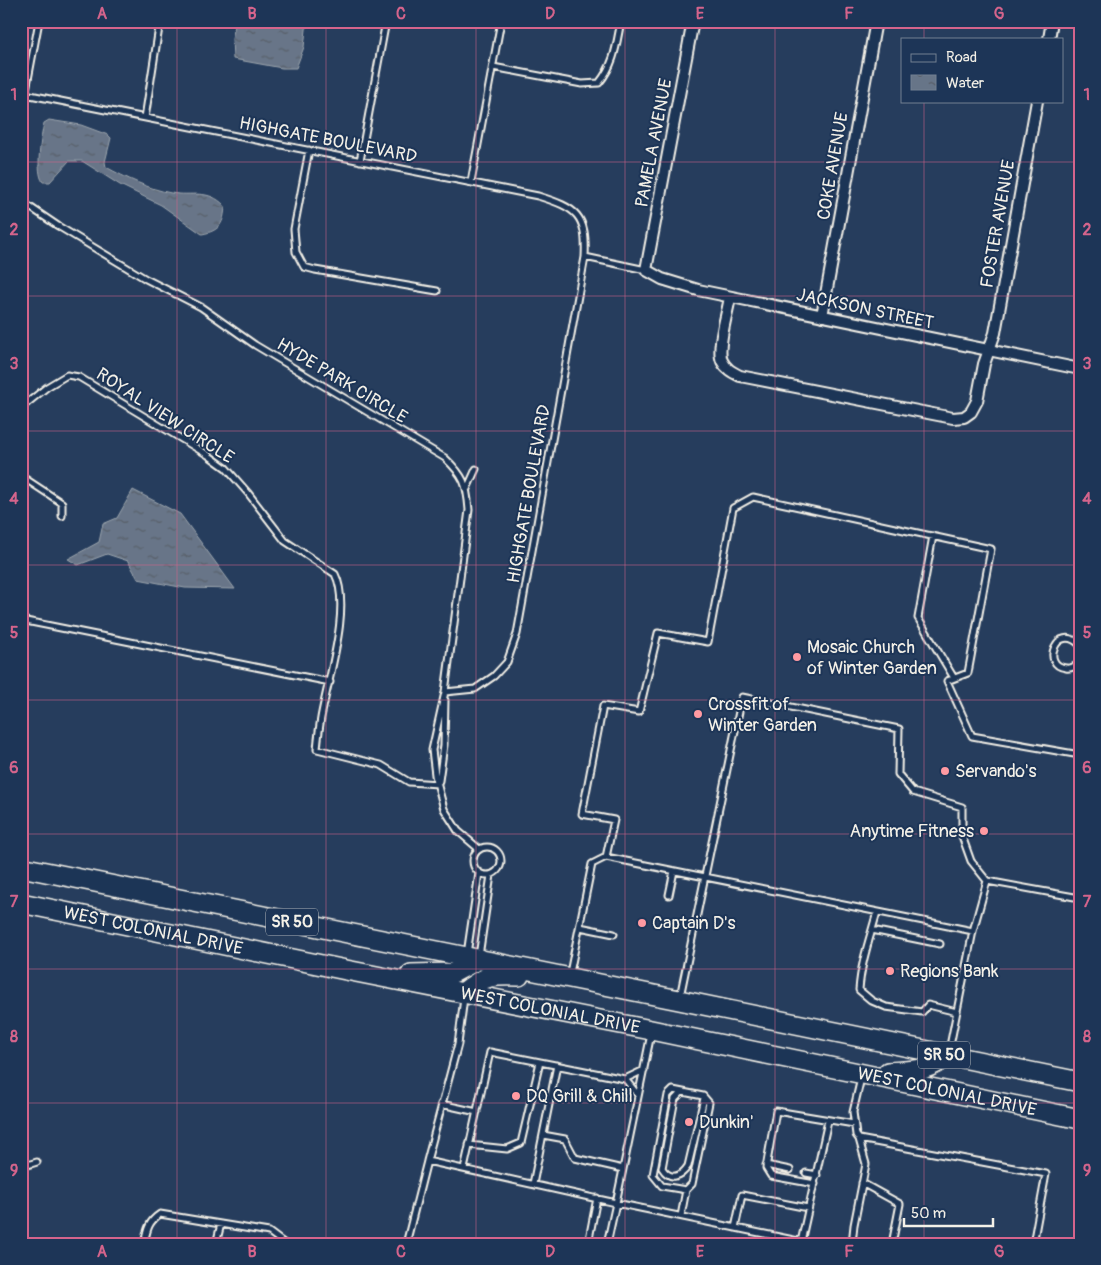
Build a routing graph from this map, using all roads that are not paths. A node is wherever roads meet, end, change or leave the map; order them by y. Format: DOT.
graph roads {
  1 [pos="39,21"];
  2 [pos="160,21"];
  3 [pos="386,21"];
  4 [pos="501,21"];
  5 [pos="621,21"];
  6 [pos="693,21"];
  7 [pos="876,21"];
  8 [pos="1052,21"];
  9 [pos="1048,38"];
  10 [pos="493,67"];
  11 [pos="25,94"];
  12 [pos="1037,102"];
  13 [pos="21,117"];
  14 [pos="145,118"];
  15 [pos="309,150"];
  16 [pos="360,161"];
  17 [pos="471,182"];
  18 [pos="21,197"];
  19 [pos="585,258"];
  20 [pos="646,270"];
  21 [pos="437,291"];
  22 [pos="730,297"];
  23 [pos="822,316"];
  24 [pos="989,351"];
  25 [pos="1080,369"];
  26 [pos="21,408"];
  27 [pos="476,469"];
  28 [pos="21,476"];
  29 [pos="467,489"];
  30 [pos="62,516"];
  31 [pos="933,536"];
  32 [pos="21,620"];
  33 [pos="1080,645"];
  34 [pos="1080,662"];
  35 [pos="954,678"];
  36 [pos="330,682"];
  37 [pos="445,692"];
  38 [pos="1080,755"];
  39 [pos="438,784"];
  40 [pos="479,850"];
  41 [pos="606,857"];
  42 [pos="21,867"];
  43 [pos="674,871"];
  44 [pos="479,873"];
  45 [pos="491,875"];
  46 [pos="703,877"];
  47 [pos="987,880"];
  48 [pos="669,895"];
  49 [pos="1080,898"];
  50 [pos="21,903"];
  51 [pos="877,912"];
  52 [pos="580,927"];
  53 [pos="872,930"];
  54 [pos="973,931"];
  55 [pos="614,934"];
  56 [pos="940,944"];
  57 [pos="473,958"];
  58 [pos="373,975"];
  59 [pos="566,977"];
  60 [pos="464,992"];
  61 [pos="679,1000"];
  62 [pos="957,1012"];
  63 [pos="651,1030"];
  64 [pos="948,1055"];
  65 [pos="540,1062"];
  66 [pos="557,1065"];
  67 [pos="644,1070"];
  68 [pos="862,1073"];
  69 [pos="625,1079"];
  70 [pos="1080,1082"];
  71 [pos="682,1092"];
  72 [pos="638,1095"];
  73 [pos="704,1098"];
  74 [pos="441,1104"];
  75 [pos="477,1112"];
  76 [pos="1080,1119"];
  77 [pos="828,1121"];
  78 [pos="854,1124"];
  79 [pos="543,1134"];
  80 [pos="859,1139"];
  81 [pos="469,1145"];
  82 [pos="426,1161"];
  83 [pos="38,1162"];
  84 [pos="766,1165"];
  85 [pos="21,1167"];
  86 [pos="464,1169"];
  87 [pos="623,1169"];
  88 [pos="790,1170"];
  89 [pos="806,1173"];
  90 [pos="817,1175"];
  91 [pos="862,1183"];
  92 [pos="533,1184"];
  93 [pos="815,1184"];
  94 [pos="686,1190"];
  95 [pos="597,1198"];
  96 [pos="616,1203"];
  97 [pos="808,1208"];
  98 [pos="681,1216"];
  99 [pos="221,1224"];
  100 [pos="736,1228"];
  101 [pos="801,1242"];
  102 [pos="808,1243"];
  103 [pos="144,1244"];
  104 [pos="216,1244"];
  105 [pos="285,1244"];
  106 [pos="406,1244"];
  107 [pos="588,1244"];
  108 [pos="608,1244"];
  109 [pos="852,1244"];
  110 [pos="892,1244"];
  111 [pos="1033,1244"];
  1 -- 11 [label="lane"];
  2 -- 14 [label="lane"];
  3 -- 16 [label="lane"];
  4 -- 10 [label="lane"];
  5 -- 10 [label="lane"];
  6 -- 20 [label="street, PAMELA AVENUE"];
  7 -- 23 [label="street, COKE AVENUE"];
  8 -- 9 [label="street"];
  10 -- 17 [label="lane"];
  11 -- 13 [label="lane"];
  11 -- 14 [label="lane, HIGHGATE BOULEVARD"];
  12 -- 24 [label="street, FOSTER AVENUE"];
  14 -- 15 [label="lane, HIGHGATE BOULEVARD"];
  15 -- 16 [label="lane, HIGHGATE BOULEVARD"];
  15 -- 21 [label="lane"];
  16 -- 17 [label="lane, HIGHGATE BOULEVARD"];
  17 -- 19 [label="lane, HIGHGATE BOULEVARD"];
  18 -- 29 [label="lane, HYDE PARK CIRCLE"];
  19 -- 20 [label="lane"];
  19 -- 37 [label="lane, HIGHGATE BOULEVARD"];
  20 -- 22 [label="street, JACKSON STREET"];
  22 -- 23 [label="street, JACKSON STREET"];
  22 -- 24 [label="street, FOSTER AVENUE"];
  23 -- 24 [label="street, JACKSON STREET"];
  24 -- 25 [label="street, JACKSON STREET"];
  26 -- 36 [label="lane, ROYAL VIEW CIRCLE"];
  27 -- 29 [label="lane"];
  28 -- 30 [label="lane"];
  29 -- 37 [label="lane, HYDE PARK CIRCLE"];
  31 -- 35 [label="lane"];
  31 -- 35 [label="lane"];
  31 -- 41 [label="lane"];
  32 -- 36 [label="lane"];
  33 -- 34 [label="lane"];
  35 -- 38 [label="lane"];
  36 -- 39 [label="lane, ROYAL VIEW CIRCLE"];
  37 -- 39 [label="lane, HYDE PARK CIRCLE"];
  37 -- 39 [label="lane, HYDE PARK CIRCLE"];
  39 -- 40 [label="lane, HYDE PARK CIRCLE"];
  40 -- 44 [label="lane"];
  40 -- 45 [label="lane"];
  41 -- 43 [label="lane"];
  41 -- 52 [label="lane"];
  42 -- 57 [label="highway, WEST COLONIAL DRIVE / SR 50"];
  43 -- 46 [label="lane"];
  43 -- 48 [label="lane"];
  44 -- 45 [label="lane"];
  44 -- 57 [label="lane"];
  45 -- 57 [label="lane"];
  46 -- 47 [label="lane"];
  46 -- 51 [label="lane"];
  46 -- 61 [label="lane"];
  47 -- 49 [label="lane"];
  47 -- 54 [label="lane"];
  50 -- 58 [label="highway, WEST COLONIAL DRIVE / SR 50"];
  51 -- 53 [label="lane"];
  51 -- 54 [label="lane"];
  52 -- 55 [label="lane"];
  52 -- 59 [label="lane"];
  53 -- 56 [label="lane"];
  53 -- 62 [label="lane"];
  54 -- 62 [label="lane"];
  57 -- 58 [label="highway"];
  57 -- 59 [label="highway, WEST COLONIAL DRIVE / SR 50"];
  58 -- 60 [label="highway, WEST COLONIAL DRIVE / SR 50"];
  59 -- 60 [label="highway"];
  59 -- 61 [label="highway, WEST COLONIAL DRIVE / SR 50"];
  60 -- 63 [label="highway, WEST COLONIAL DRIVE / SR 50"];
  60 -- 74 [label="lane"];
  61 -- 64 [label="highway, WEST COLONIAL DRIVE / SR 50"];
  62 -- 64 [label="lane"];
  63 -- 67 [label="lane"];
  63 -- 68 [label="highway, WEST COLONIAL DRIVE / SR 50"];
  64 -- 68 [label="highway"];
  64 -- 70 [label="highway, WEST COLONIAL DRIVE / SR 50"];
  65 -- 66 [label="lane"];
  65 -- 75 [label="lane"];
  65 -- 81 [label="lane"];
  66 -- 69 [label="lane"];
  66 -- 79 [label="lane"];
  67 -- 69 [label="lane"];
  67 -- 72 [label="lane"];
  68 -- 76 [label="highway, WEST COLONIAL DRIVE / SR 50"];
  68 -- 78 [label="lane"];
  69 -- 72 [label="lane"];
  71 -- 73 [label="lane"];
  71 -- 73 [label="lane"];
  71 -- 94 [label="lane"];
  72 -- 87 [label="lane"];
  73 -- 94 [label="lane"];
  74 -- 75 [label="lane"];
  74 -- 82 [label="lane"];
  75 -- 81 [label="lane"];
  77 -- 78 [label="lane"];
  77 -- 84 [label="lane"];
  77 -- 90 [label="lane"];
  78 -- 80 [label="lane"];
  79 -- 87 [label="lane"];
  79 -- 92 [label="lane"];
  80 -- 91 [label="lane"];
  80 -- 111 [label="lane"];
  81 -- 86 [label="lane"];
  82 -- 86 [label="lane"];
  82 -- 106 [label="lane"];
  83 -- 85 [label="lane"];
  84 -- 88 [label="lane"];
  84 -- 93 [label="lane"];
  86 -- 92 [label="lane"];
  87 -- 96 [label="lane"];
  89 -- 90 [label="lane"];
  90 -- 93 [label="lane"];
  91 -- 109 [label="lane"];
  91 -- 110 [label="lane"];
  92 -- 95 [label="lane"];
  93 -- 97 [label="lane"];
  94 -- 98 [label="lane"];
  95 -- 96 [label="lane"];
  95 -- 107 [label="lane"];
  96 -- 98 [label="lane"];
  96 -- 108 [label="lane"];
  97 -- 100 [label="lane"];
  97 -- 101 [label="lane"];
  98 -- 100 [label="lane"];
  99 -- 103 [label="lane"];
  99 -- 104 [label="lane"];
  99 -- 105 [label="lane"];
  100 -- 101 [label="lane"];
  101 -- 102 [label="lane"];
}
